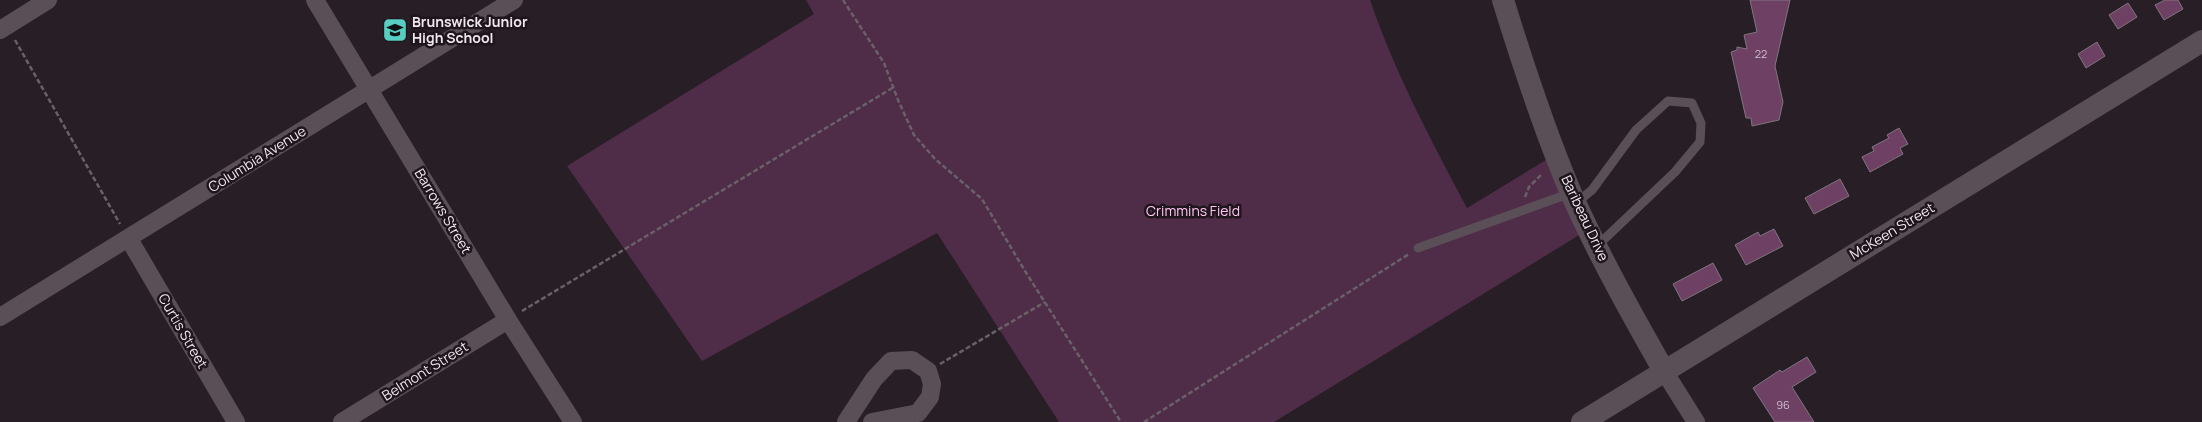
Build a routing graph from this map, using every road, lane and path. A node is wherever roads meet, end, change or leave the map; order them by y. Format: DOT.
graph roads {
  1 [pos="48,0"];
  2 [pos="315,0"];
  3 [pos="514,0"];
  4 [pos="844,0"];
  5 [pos="1503,0"];
  6 [pos="3,28"];
  7 [pos="2202,41"];
  8 [pos="895,87"];
  9 [pos="370,89"];
  10 [pos="1547,169"];
  11 [pos="1573,198"];
  12 [pos="1519,211"];
  13 [pos="129,239"];
  14 [pos="1597,246"];
  15 [pos="1418,248"];
  16 [pos="1045,302"];
  17 [pos="0,318"];
  18 [pos="508,320"];
  19 [pos="928,371"];
  20 [pos="1664,371"];
  21 [pos="236,422"];
  22 [pos="342,422"];
  23 [pos="573,422"];
  24 [pos="846,422"];
  25 [pos="872,422"];
  26 [pos="1121,422"];
  27 [pos="1144,422"];
  28 [pos="1582,422"];
  29 [pos="1696,422"];
  1 -- 6 [label="street"];
  2 -- 9 [label="street, Barrows Street"];
  3 -- 9 [label="street, Columbia Avenue"];
  4 -- 8 [label="path"];
  5 -- 11 [label="street, Baribeau Drive"];
  6 -- 13 [label="path"];
  7 -- 20 [label="street, McKeen Street"];
  8 -- 16 [label="path"];
  8 -- 18 [label="path"];
  9 -- 13 [label="street, Columbia Avenue"];
  9 -- 18 [label="street, Barrows Street"];
  10 -- 12 [label="path"];
  11 -- 12 [label="lane"];
  11 -- 14 [label="street, Baribeau Drive"];
  11 -- 14 [label="lane"];
  12 -- 15 [label="lane"];
  13 -- 17 [label="street, Columbia Avenue"];
  13 -- 21 [label="street, Curtis Street"];
  14 -- 20 [label="street, Baribeau Drive"];
  15 -- 27 [label="path"];
  16 -- 19 [label="path"];
  16 -- 26 [label="path"];
  18 -- 22 [label="street, Belmont Street"];
  18 -- 23 [label="street, Barrows Street"];
  19 -- 24 [label="street"];
  19 -- 25 [label="street"];
  20 -- 28 [label="street, McKeen Street"];
  20 -- 29 [label="street, Baribeau Drive"];
}
